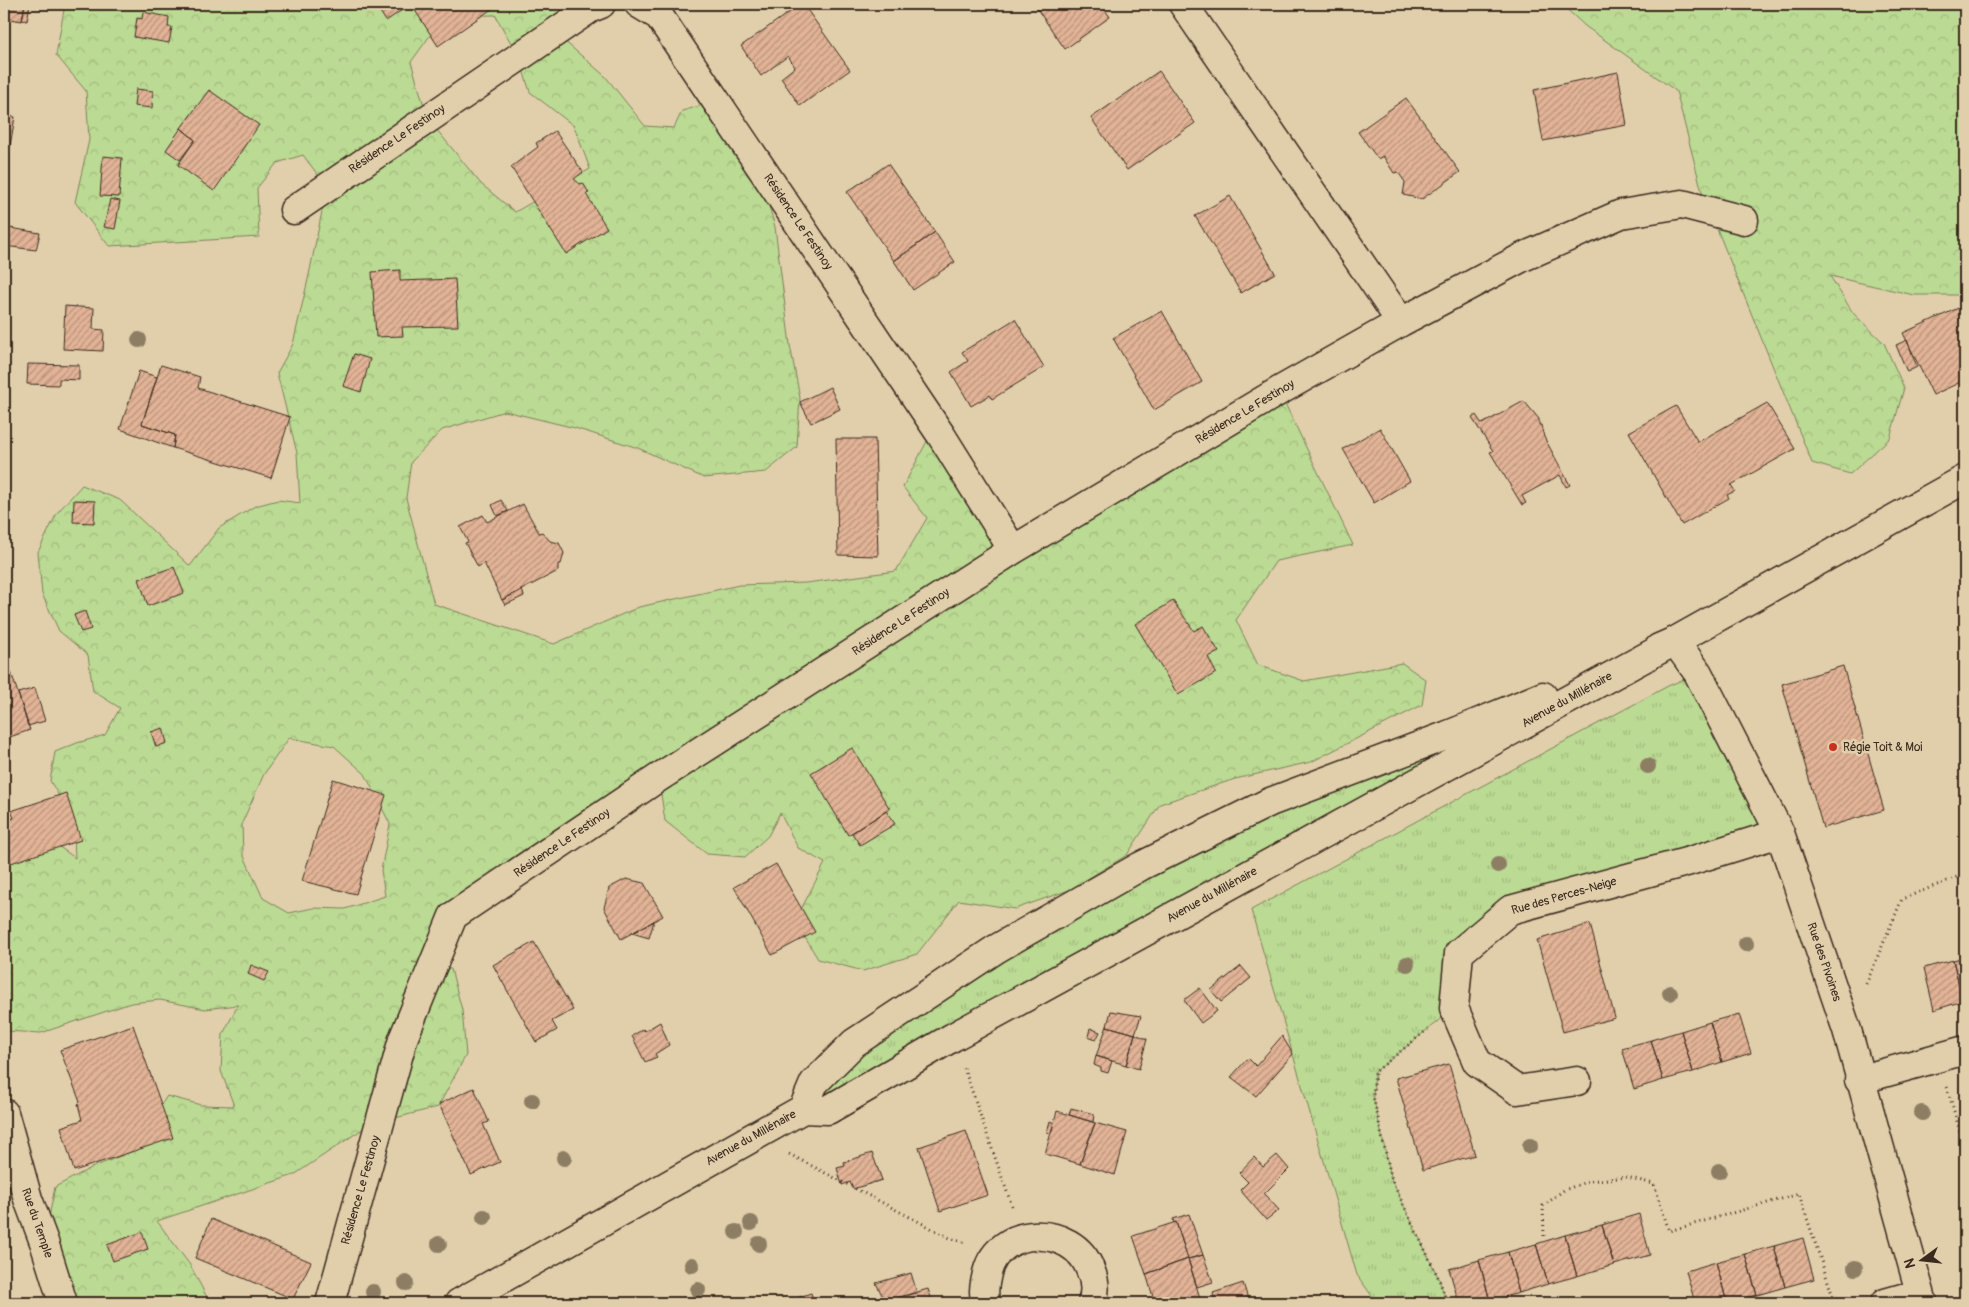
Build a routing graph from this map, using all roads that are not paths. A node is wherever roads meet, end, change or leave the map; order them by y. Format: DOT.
graph roads {
  1 [pos="601,4"];
  2 [pos="639,4"];
  3 [pos="1183,4"];
  4 [pos="294,210"];
  5 [pos="1744,220"];
  6 [pos="1401,322"];
  7 [pos="1965,478"];
  8 [pos="1013,550"];
  9 [pos="1675,641"];
  10 [pos="1780,833"];
  11 [pos="1965,1050"];
  12 [pos="1859,1080"];
  13 [pos="1577,1081"];
  14 [pos="803,1109"];
  15 [pos="4,1113"];
  16 [pos="1922,1298"];
  17 [pos="63,1303"];
  18 [pos="330,1303"];
  19 [pos="458,1303"];
  20 [pos="986,1303"];
  21 [pos="1092,1303"];
  22 [pos="1885,1303"];
  1 -- 4 [label="street, Résidence Le Festinoy"];
  2 -- 8 [label="street, Résidence Le Festinoy"];
  3 -- 6 [label="street"];
  5 -- 6 [label="street, Résidence Le Festinoy"];
  6 -- 8 [label="street, Résidence Le Festinoy"];
  7 -- 9 [label="street, Avenue du Millénaire"];
  8 -- 18 [label="street, Résidence Le Festinoy"];
  9 -- 10 [label="street, Rue des Pivoines"];
  9 -- 14 [label="street, Avenue du Millénaire"];
  9 -- 14 [label="street"];
  10 -- 12 [label="street, Rue des Pivoines"];
  10 -- 13 [label="street, Rue des Perces-Neige"];
  11 -- 12 [label="street"];
  12 -- 16 [label="street, Rue des Pivoines"];
  14 -- 19 [label="street, Avenue du Millénaire"];
  15 -- 17 [label="street, Rue du Temple"];
  16 -- 22 [label="street"];
  20 -- 21 [label="street"];
}
